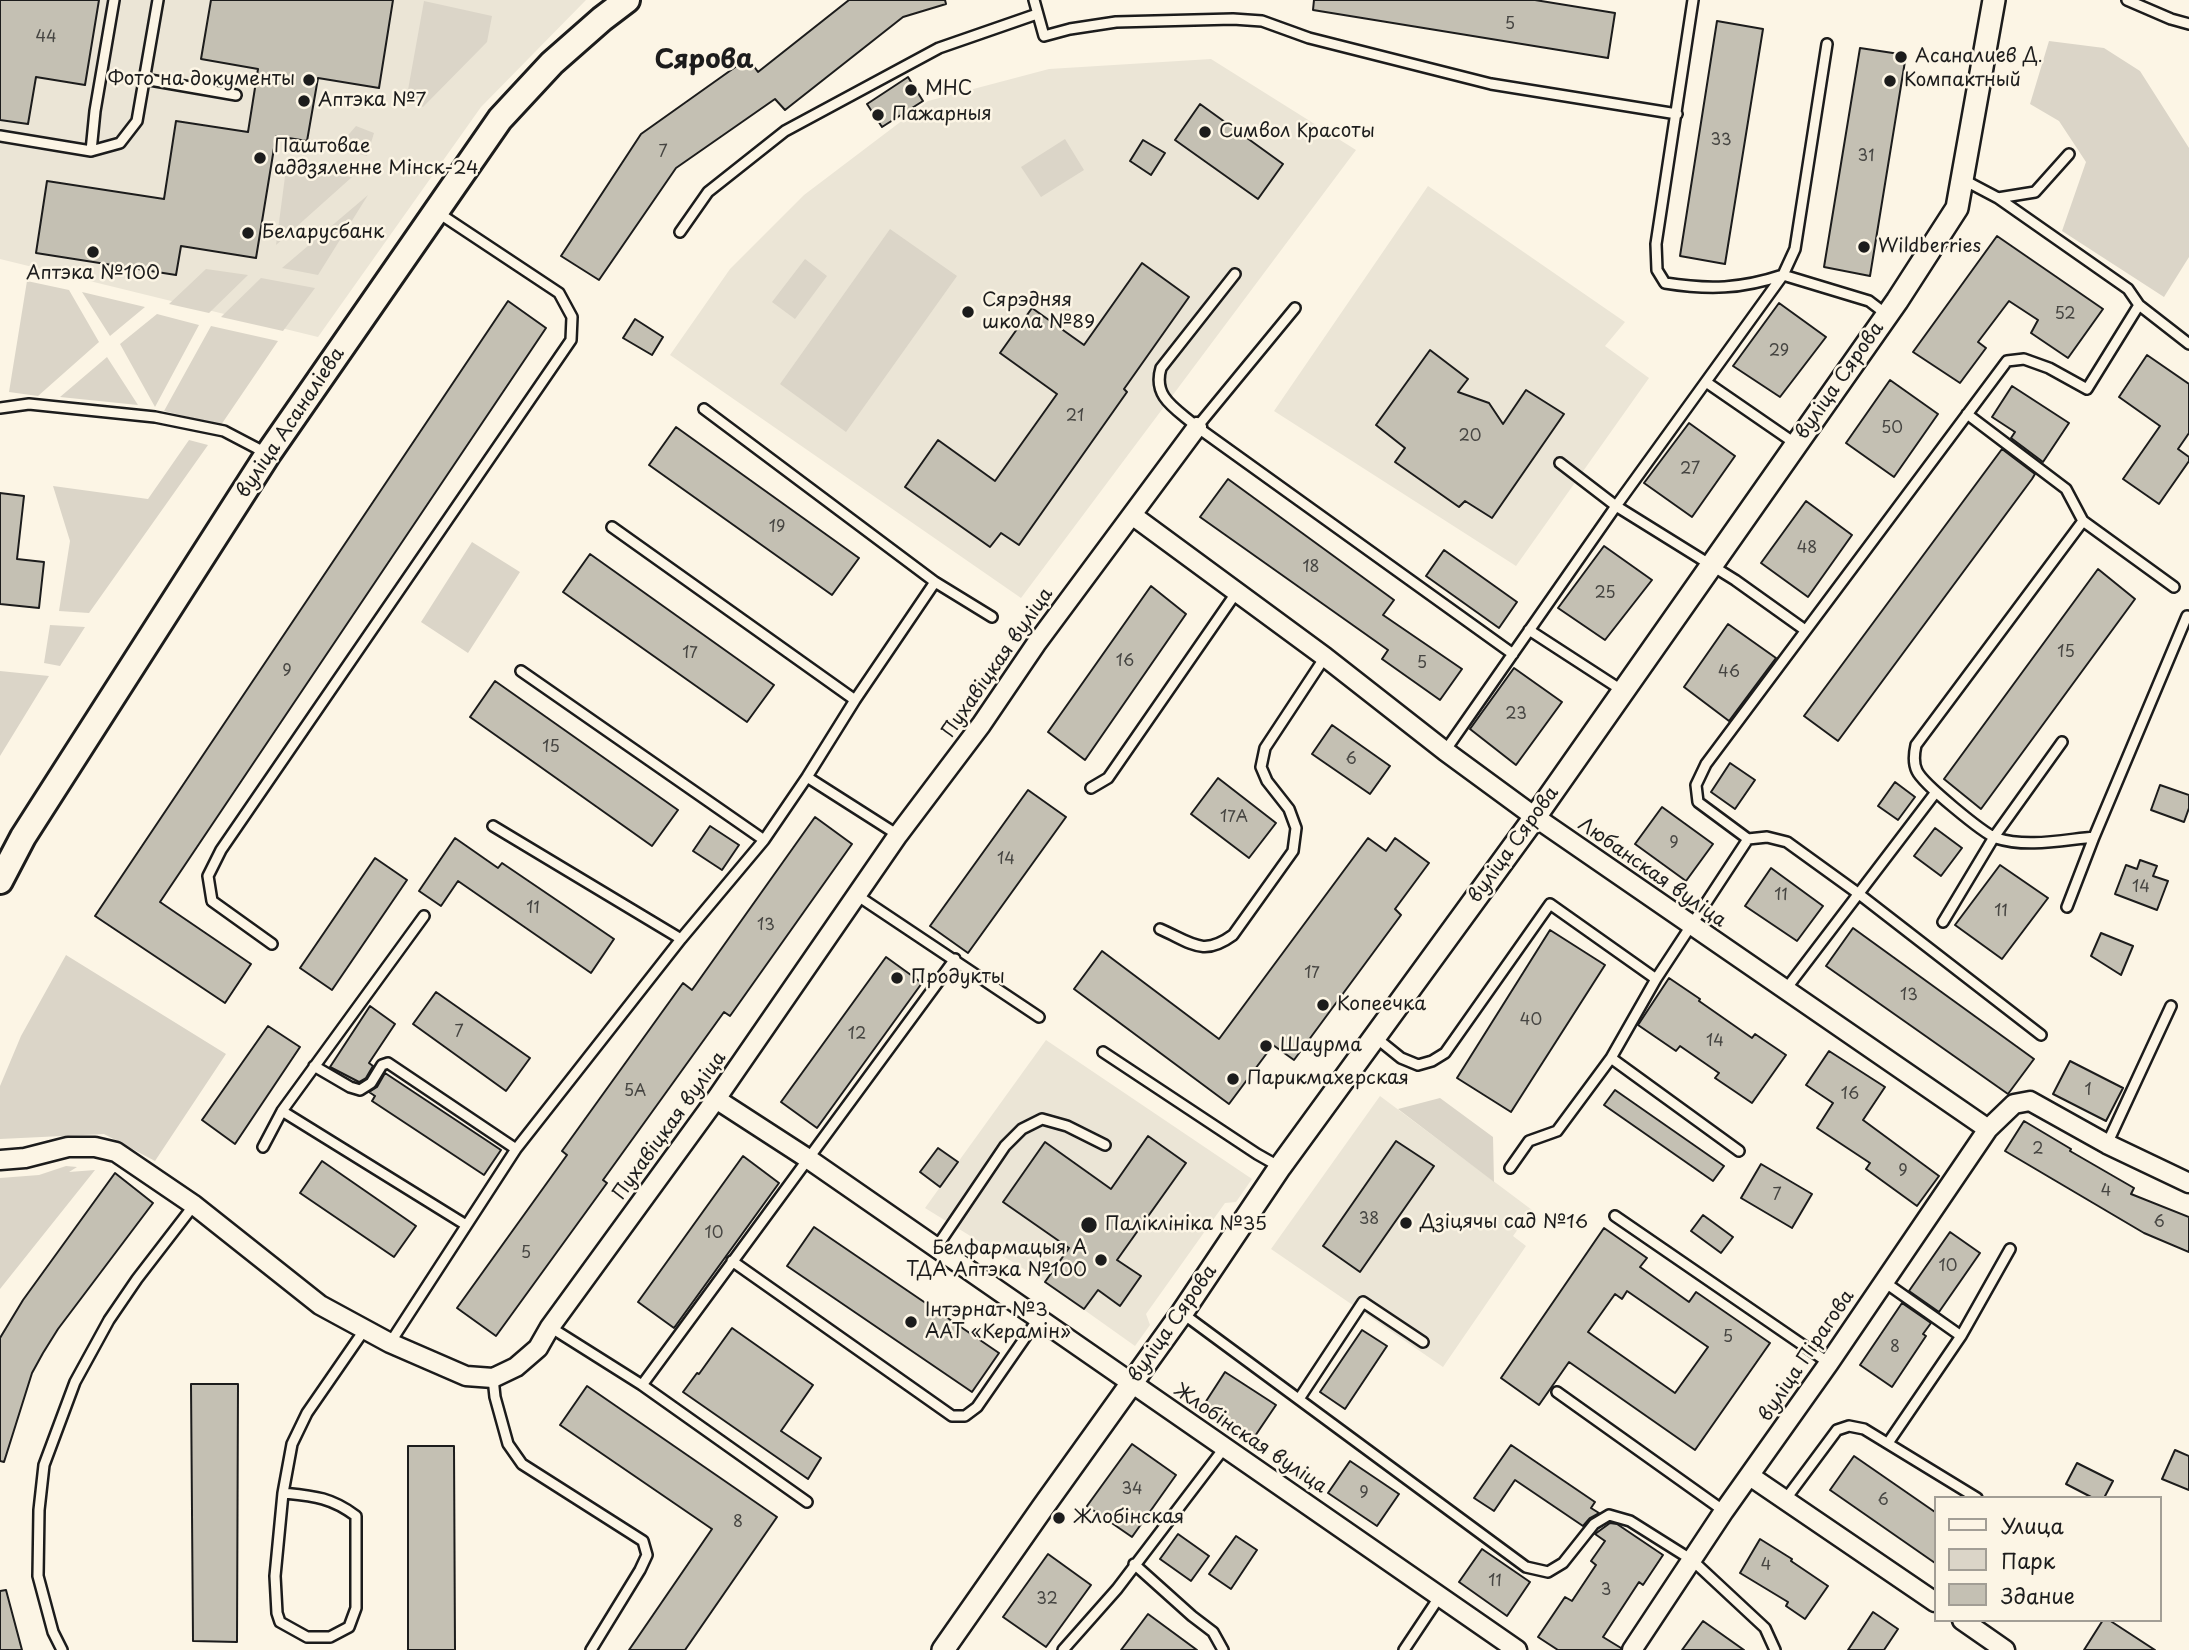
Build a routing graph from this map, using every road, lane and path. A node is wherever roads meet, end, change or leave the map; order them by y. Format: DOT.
graph roads {
  1 [pos="114,0"];
  2 [pos="158,0"];
  3 [pos="626,0"];
  4 [pos="1034,0"];
  5 [pos="1693,0"];
  6 [pos="1994,0"];
  7 [pos="2127,0"];
  8 [pos="1037,14"];
  9 [pos="2189,23"];
  10 [pos="1828,44"];
  11 [pos="144,79"];
  12 [pos="236,95"];
  13 [pos="1677,114"];
  14 [pos="0,136"];
  15 [pos="91,151"];
  16 [pos="2069,154"];
  17 [pos="1962,179"];
  18 [pos="1998,198"];
  19 [pos="436,211"];
  20 [pos="680,232"];
  21 [pos="1235,274"];
  22 [pos="1783,275"];
  23 [pos="2139,305"];
  24 [pos="1295,308"];
  25 [pos="1887,315"];
  26 [pos="2189,344"];
  27 [pos="1706,382"];
  28 [pos="0,408"];
  29 [pos="704,409"];
  30 [pos="1967,414"];
  31 [pos="1197,427"];
  32 [pos="1796,444"];
  33 [pos="268,454"];
  34 [pos="1560,463"];
  35 [pos="1616,506"];
  36 [pos="1132,515"];
  37 [pos="2083,521"];
  38 [pos="612,527"];
  39 [pos="1711,565"];
  40 [pos="934,582"];
  41 [pos="2174,587"];
  42 [pos="1236,593"];
  43 [pos="2187,616"];
  44 [pos="992,617"];
  45 [pos="1529,630"];
  46 [pos="1805,630"];
  47 [pos="1513,654"];
  48 [pos="1325,657"];
  49 [pos="521,671"];
  50 [pos="1623,691"];
  51 [pos="855,700"];
  52 [pos="2062,742"];
  53 [pos="1445,751"];
  54 [pos="807,777"];
  55 [pos="1091,788"];
  56 [pos="1936,792"];
  57 [pos="1535,817"];
  58 [pos="493,825"];
  59 [pos="898,835"];
  60 [pos="2094,836"];
  61 [pos="1994,837"];
  62 [pos="1748,839"];
  63 [pos="764,840"];
  64 [pos="0,881"];
  65 [pos="1859,894"];
  66 [pos="858,896"];
  67 [pos="2067,906"];
  68 [pos="424,916"];
  69 [pos="1943,922"];
  70 [pos="1690,925"];
  71 [pos="1160,929"];
  72 [pos="681,939"];
  73 [pos="271,944"];
  74 [pos="955,959"];
  75 [pos="1656,979"];
  76 [pos="1786,989"];
  77 [pos="2171,1006"];
  78 [pos="1039,1017"];
  79 [pos="2040,1035"];
  80 [pos="1375,1037"];
  81 [pos="1103,1052"];
  82 [pos="1611,1058"];
  83 [pos="314,1066"];
  84 [pos="716,1099"];
  85 [pos="282,1111"];
  86 [pos="1988,1129"];
  87 [pos="2107,1144"];
  88 [pos="1105,1145"];
  89 [pos="263,1147"];
  90 [pos="516,1149"];
  91 [pos="1739,1151"];
  92 [pos="807,1158"];
  93 [pos="0,1160"];
  94 [pos="1280,1167"];
  95 [pos="1510,1168"];
  96 [pos="2189,1183"];
  97 [pos="194,1205"];
  98 [pos="1615,1216"];
  99 [pos="466,1225"];
  100 [pos="936,1248"];
  101 [pos="2010,1249"];
  102 [pos="732,1261"];
  103 [pos="1883,1281"];
  104 [pos="1182,1312"];
  105 [pos="1038,1319"];
  106 [pos="550,1327"];
  107 [pos="365,1329"];
  108 [pos="1961,1336"];
  109 [pos="1423,1342"];
  110 [pos="390,1343"];
  111 [pos="1829,1363"];
  112 [pos="493,1378"];
  113 [pos="1132,1384"];
  114 [pos="642,1385"];
  115 [pos="1557,1392"];
  116 [pos="1299,1399"];
  117 [pos="1888,1443"];
  118 [pos="1225,1447"];
  119 [pos="1750,1476"];
  120 [pos="284,1493"];
  121 [pos="1975,1496"];
  122 [pos="1785,1500"];
  123 [pos="807,1502"];
  124 [pos="1724,1511"];
  125 [pos="1692,1560"];
  126 [pos="1134,1564"];
  127 [pos="1440,1596"];
  128 [pos="1934,1601"];
  129 [pos="1966,1622"];
  130 [pos="62,1650"];
  131 [pos="591,1650"];
  132 [pos="943,1650"];
  133 [pos="1063,1650"];
  134 [pos="1223,1650"];
  135 [pos="1404,1650"];
  136 [pos="1517,1650"];
  137 [pos="1632,1650"];
  138 [pos="1774,1650"];
  139 [pos="2005,1650"];
  1 -- 15 [label="lane"];
  2 -- 11 [label="lane"];
  3 -- 19 [label="main road, вуліца Асаналіева"];
  4 -- 8 [label="lane"];
  5 -- 13 [label="lane"];
  6 -- 17 [label="street, вуліца Сярова"];
  7 -- 9 [label="lane"];
  8 -- 13 [label="lane"];
  8 -- 20 [label="lane"];
  10 -- 22 [label="lane"];
  11 -- 12 [label="lane"];
  11 -- 15 [label="lane"];
  13 -- 22 [label="lane"];
  14 -- 15 [label="lane"];
  16 -- 18 [label="lane"];
  17 -- 18 [label="lane"];
  17 -- 25 [label="street, вуліца Сярова"];
  18 -- 23 [label="lane"];
  19 -- 33 [label="main road, вуліца Асаналіева"];
  19 -- 73 [label="lane"];
  21 -- 31 [label="lane"];
  22 -- 25 [label="lane"];
  22 -- 27 [label="lane"];
  23 -- 26 [label="lane"];
  23 -- 30 [label="lane"];
  24 -- 31 [label="lane"];
  25 -- 32 [label="street, вуліца Сярова"];
  27 -- 32 [label="lane"];
  27 -- 35 [label="lane"];
  28 -- 33 [label="lane"];
  29 -- 40 [label="lane"];
  30 -- 37 [label="lane"];
  30 -- 46 [label="lane"];
  31 -- 36 [label="street, Пухавіцкая вуліца"];
  31 -- 47 [label="lane"];
  32 -- 39 [label="street, вуліца Сярова"];
  33 -- 64 [label="main road, вуліца Асаналіева"];
  34 -- 35 [label="lane"];
  35 -- 39 [label="lane"];
  35 -- 45 [label="lane"];
  36 -- 42 [label="street, Любанская вуліца"];
  36 -- 59 [label="street, Пухавіцкая вуліца"];
  37 -- 41 [label="lane"];
  37 -- 56 [label="lane"];
  38 -- 51 [label="lane"];
  39 -- 46 [label="lane"];
  39 -- 50 [label="street, вуліца Сярова"];
  40 -- 44 [label="lane"];
  40 -- 51 [label="lane"];
  42 -- 48 [label="street, Любанская вуліца"];
  42 -- 55 [label="lane"];
  43 -- 60 [label="lane"];
  45 -- 47 [label="lane"];
  45 -- 50 [label="lane"];
  46 -- 62 [label="lane"];
  47 -- 53 [label="lane"];
  48 -- 53 [label="street, Любанская вуліца"];
  48 -- 71 [label="lane"];
  49 -- 63 [label="lane"];
  50 -- 57 [label="street, вуліца Сярова"];
  51 -- 54 [label="lane"];
  52 -- 61 [label="lane"];
  53 -- 57 [label="street, Любанская вуліца"];
  54 -- 59 [label="lane"];
  54 -- 63 [label="lane"];
  56 -- 61 [label="lane"];
  56 -- 65 [label="lane"];
  57 -- 70 [label="street, Любанская вуліца"];
  57 -- 80 [label="street, вуліца Сярова"];
  58 -- 72 [label="lane"];
  59 -- 66 [label="street, Пухавіцкая вуліца"];
  60 -- 61 [label="lane"];
  60 -- 67 [label="lane"];
  61 -- 69 [label="lane"];
  62 -- 65 [label="lane"];
  62 -- 70 [label="lane"];
  63 -- 72 [label="lane"];
  65 -- 76 [label="lane"];
  65 -- 79 [label="lane"];
  66 -- 74 [label="lane"];
  66 -- 84 [label="street, Пухавіцкая вуліца"];
  68 -- 83 [label="lane"];
  70 -- 75 [label="lane"];
  70 -- 76 [label="street, Любанская вуліца"];
  72 -- 90 [label="lane"];
  74 -- 78 [label="lane"];
  74 -- 92 [label="lane"];
  75 -- 80 [label="lane"];
  75 -- 82 [label="lane"];
  76 -- 86 [label="street, Любанская вуліца"];
  77 -- 87 [label="lane"];
  80 -- 94 [label="street, вуліца Сярова"];
  81 -- 94 [label="lane"];
  82 -- 91 [label="lane"];
  82 -- 95 [label="lane"];
  83 -- 85 [label="lane"];
  83 -- 90 [label="lane"];
  84 -- 92 [label="street, Жлобінская вуліца"];
  84 -- 106 [label="street, Пухавіцкая вуліца"];
  85 -- 89 [label="lane"];
  85 -- 99 [label="lane"];
  86 -- 87 [label="street, вуліца Пірагова"];
  86 -- 103 [label="street, вуліца Пірагова"];
  87 -- 96 [label="street"];
  88 -- 100 [label="lane"];
  90 -- 99 [label="lane"];
  92 -- 100 [label="street, Жлобінская вуліца"];
  92 -- 102 [label="lane"];
  93 -- 97 [label="street"];
  94 -- 104 [label="street, вуліца Сярова"];
  97 -- 107 [label="street"];
  97 -- 130 [label="lane"];
  98 -- 111 [label="lane"];
  99 -- 110 [label="lane"];
  100 -- 105 [label="street, Жлобінская вуліца"];
  101 -- 108 [label="lane"];
  102 -- 105 [label="lane"];
  102 -- 114 [label="lane"];
  103 -- 108 [label="lane"];
  103 -- 111 [label="street, вуліца Пірагова"];
  104 -- 113 [label="street, вуліца Сярова"];
  104 -- 116 [label="lane"];
  105 -- 113 [label="street, Жлобінская вуліца"];
  106 -- 112 [label="street, Пухавіцкая вуліца"];
  106 -- 114 [label="lane"];
  107 -- 110 [label="street"];
  107 -- 120 [label="lane"];
  108 -- 117 [label="lane"];
  109 -- 116 [label="lane"];
  110 -- 112 [label="street"];
  111 -- 119 [label="street, вуліца Пірагова"];
  112 -- 131 [label="lane"];
  113 -- 118 [label="street, Жлобінская вуліца"];
  113 -- 132 [label="street, вуліца Сярова"];
  114 -- 123 [label="lane"];
  115 -- 124 [label="lane"];
  116 -- 125 [label="lane"];
  117 -- 121 [label="lane"];
  117 -- 122 [label="lane"];
  118 -- 126 [label="lane"];
  118 -- 127 [label="street, Жлобінская вуліца"];
  119 -- 122 [label="street"];
  119 -- 124 [label="street, вуліца Пірагова"];
  120 -- 120 [label="lane"];
  122 -- 128 [label="street"];
  124 -- 125 [label="street, вуліца Пірагова"];
  125 -- 137 [label="street, вуліца Пірагова"];
  125 -- 138 [label="lane"];
  126 -- 133 [label="lane"];
  126 -- 134 [label="lane"];
  127 -- 135 [label="lane"];
  127 -- 136 [label="street, Жлобінская вуліца"];
  129 -- 139 [label="street"];
}
